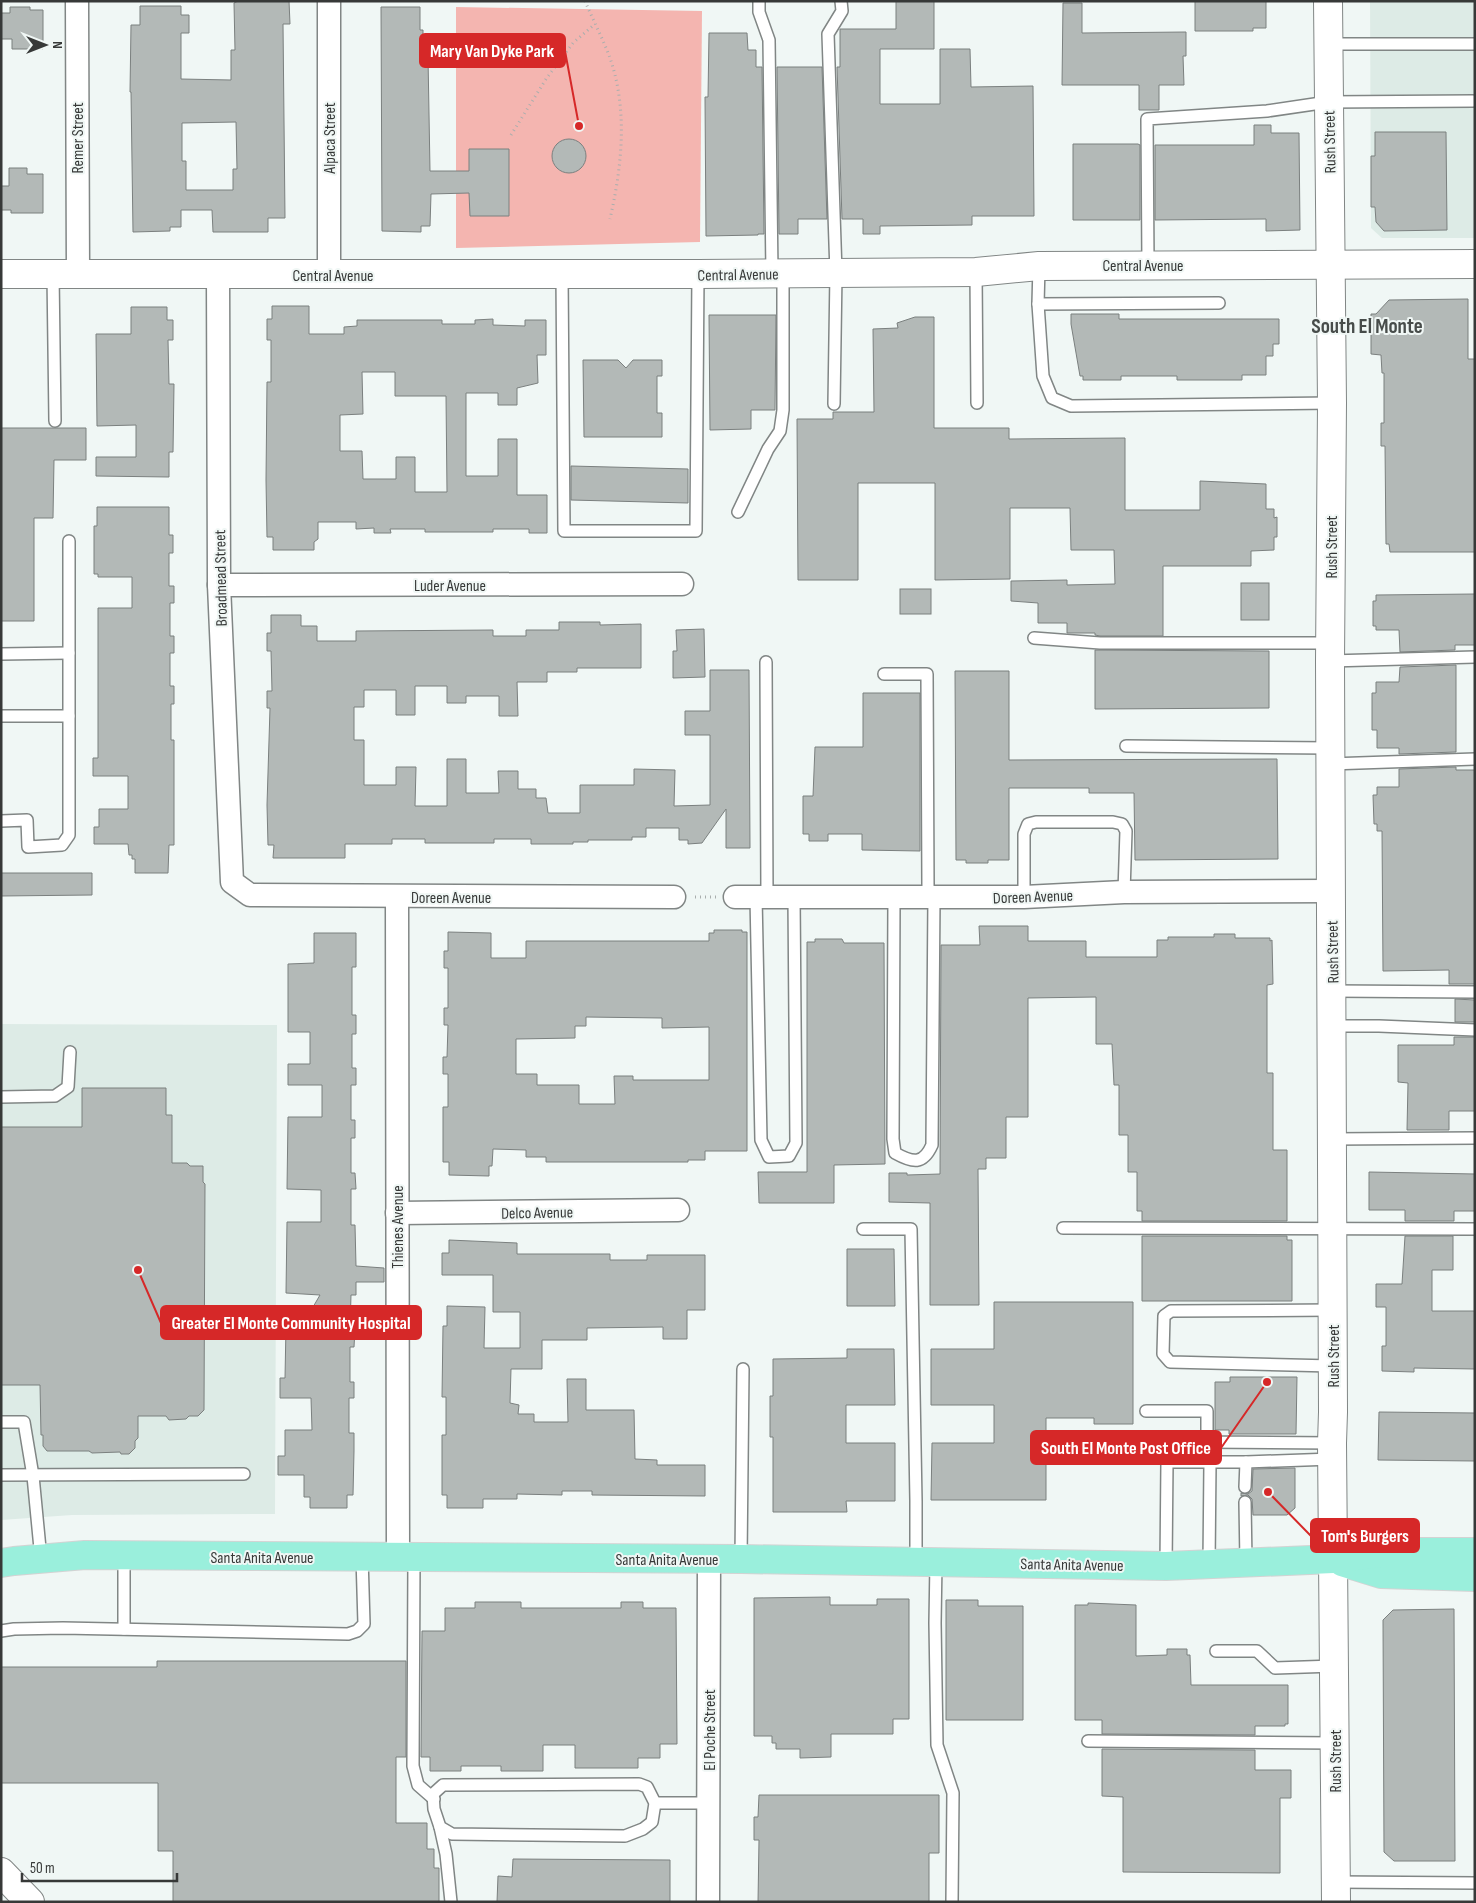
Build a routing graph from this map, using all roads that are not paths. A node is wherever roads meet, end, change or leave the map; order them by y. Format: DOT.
graph roads {
  1 [pos="76,1"];
  2 [pos="329,1"];
  3 [pos="758,1"];
  4 [pos="841,1"];
  5 [pos="1328,1"];
  6 [pos="1328,44"];
  7 [pos="1474,44"];
  8 [pos="1473,101"];
  9 [pos="1328,102"];
  10 [pos="1331,264"];
  11 [pos="1475,264"];
  12 [pos="1148,265"];
  13 [pos="1039,266"];
  14 [pos="976,272"];
  15 [pos="777,273"];
  16 [pos="836,273"];
  17 [pos="1,274"];
  18 [pos="65,274"];
  19 [pos="218,274"];
  20 [pos="562,274"];
  21 [pos="698,274"];
  22 [pos="329,275"];
  23 [pos="1219,303"];
  24 [pos="1038,304"];
  25 [pos="977,403"];
  26 [pos="834,404"];
  27 [pos="1332,404"];
  28 [pos="55,421"];
  29 [pos="738,512"];
  30 [pos="70,541"];
  31 [pos="682,584"];
  32 [pos="219,585"];
  33 [pos="1034,638"];
  34 [pos="1330,652"];
  35 [pos="69,653"];
  36 [pos="1,654"];
  37 [pos="1475,657"];
  38 [pos="766,662"];
  39 [pos="884,674"];
  40 [pos="1,716"];
  41 [pos="69,716"];
  42 [pos="1126,746"];
  43 [pos="1330,756"];
  44 [pos="1475,759"];
  45 [pos="1,820"];
  46 [pos="232,882"];
  47 [pos="1331,891"];
  48 [pos="1124,892"];
  49 [pos="397,897"];
  50 [pos="674,897"];
  51 [pos="753,897"];
  52 [pos="794,897"];
  53 [pos="894,897"];
  54 [pos="934,897"];
  55 [pos="1024,897"];
  56 [pos="1332,991"];
  57 [pos="1475,992"];
  58 [pos="1332,1026"];
  59 [pos="1475,1030"];
  60 [pos="70,1052"];
  61 [pos="1,1096"];
  62 [pos="1475,1138"];
  63 [pos="1332,1139"];
  64 [pos="678,1210"];
  65 [pos="397,1213"];
  66 [pos="1063,1228"];
  67 [pos="864,1229"];
  68 [pos="1332,1229"];
  69 [pos="1475,1229"];
  70 [pos="1333,1310"];
  71 [pos="1332,1366"];
  72 [pos="743,1369"];
  73 [pos="1146,1411"];
  74 [pos="1,1422"];
  75 [pos="1332,1451"];
  76 [pos="1246,1462"];
  77 [pos="1210,1463"];
  78 [pos="244,1474"];
  79 [pos="1,1475"];
  80 [pos="33,1476"];
  81 [pos="1245,1486"];
  82 [pos="1245,1502"];
  83 [pos="1475,1552"];
  84 [pos="124,1556"];
  85 [pos="362,1558"];
  86 [pos="406,1558"];
  87 [pos="41,1559"];
  88 [pos="710,1559"];
  89 [pos="741,1559"];
  90 [pos="1333,1559"];
  91 [pos="926,1562"];
  92 [pos="1246,1562"];
  93 [pos="1,1563"];
  94 [pos="1209,1565"];
  95 [pos="1166,1566"];
  96 [pos="1475,1577"];
  97 [pos="124,1629"];
  98 [pos="1,1631"];
  99 [pos="1216,1651"];
  100 [pos="1334,1666"];
  101 [pos="1088,1741"];
  102 [pos="1334,1743"];
  103 [pos="434,1799"];
  104 [pos="655,1803"];
  105 [pos="708,1803"];
  106 [pos="440,1827"];
  107 [pos="1,1872"];
  108 [pos="1475,1883"];
  109 [pos="1335,1892"];
  110 [pos="30,1902"];
  111 [pos="452,1902"];
  112 [pos="708,1902"];
  113 [pos="952,1902"];
  1 -- 18 [label="street, Remer Street"];
  2 -- 22 [label="street, Alpaca Street"];
  3 -- 15 [label="lane"];
  4 -- 16 [label="lane"];
  5 -- 6 [label="street, Rush Street"];
  6 -- 7 [label="lane"];
  6 -- 9 [label="street, Rush Street"];
  8 -- 9 [label="lane"];
  9 -- 10 [label="street, Rush Street"];
  9 -- 12 [label="lane"];
  10 -- 11 [label="street, Central Avenue"];
  10 -- 12 [label="street, Central Avenue"];
  10 -- 27 [label="street, Rush Street"];
  12 -- 13 [label="street, Central Avenue"];
  13 -- 14 [label="street, Central Avenue"];
  13 -- 24 [label="lane"];
  14 -- 16 [label="street, Central Avenue"];
  14 -- 25 [label="lane"];
  15 -- 16 [label="street, Central Avenue"];
  15 -- 21 [label="street, Central Avenue"];
  15 -- 29 [label="lane"];
  16 -- 26 [label="lane"];
  17 -- 18 [label="street, Central Avenue"];
  18 -- 19 [label="street, Central Avenue"];
  18 -- 28 [label="lane"];
  19 -- 22 [label="street, Central Avenue"];
  19 -- 32 [label="street, Broadmead Street"];
  20 -- 21 [label="street, Central Avenue"];
  20 -- 21 [label="lane"];
  20 -- 22 [label="street, Central Avenue"];
  23 -- 24 [label="lane"];
  24 -- 27 [label="lane"];
  27 -- 34 [label="street, Rush Street"];
  30 -- 35 [label="lane"];
  31 -- 32 [label="street, Luder Avenue"];
  32 -- 46 [label="street, Broadmead Street"];
  33 -- 34 [label="lane"];
  34 -- 37 [label="lane"];
  34 -- 43 [label="street, Rush Street"];
  35 -- 36 [label="lane"];
  35 -- 41 [label="lane"];
  38 -- 51 [label="lane"];
  39 -- 54 [label="lane"];
  40 -- 41 [label="lane"];
  41 -- 45 [label="lane"];
  42 -- 43 [label="lane"];
  43 -- 44 [label="lane"];
  43 -- 47 [label="street, Rush Street"];
  46 -- 49 [label="street, Doreen Avenue"];
  47 -- 48 [label="street, Doreen Avenue"];
  47 -- 56 [label="street, Rush Street"];
  48 -- 55 [label="street, Doreen Avenue"];
  48 -- 55 [label="lane"];
  49 -- 50 [label="street, Doreen Avenue"];
  49 -- 65 [label="street, Thienes Avenue"];
  51 -- 52 [label="street, Doreen Avenue"];
  51 -- 52 [label="lane"];
  52 -- 53 [label="street, Doreen Avenue"];
  53 -- 54 [label="street, Doreen Avenue"];
  53 -- 54 [label="lane"];
  54 -- 55 [label="street, Doreen Avenue"];
  56 -- 57 [label="lane"];
  56 -- 58 [label="street, Rush Street"];
  58 -- 59 [label="lane"];
  58 -- 63 [label="street, Rush Street"];
  60 -- 61 [label="lane"];
  62 -- 63 [label="lane"];
  63 -- 68 [label="street, Rush Street"];
  64 -- 65 [label="street, Delco Avenue"];
  65 -- 86 [label="street, Thienes Avenue"];
  66 -- 68 [label="lane"];
  67 -- 91 [label="lane"];
  68 -- 69 [label="lane"];
  68 -- 70 [label="street, Rush Street"];
  70 -- 71 [label="street, Rush Street"];
  70 -- 71 [label="lane"];
  71 -- 75 [label="street, Rush Street"];
  72 -- 89 [label="lane"];
  73 -- 75 [label="lane"];
  74 -- 80 [label="lane"];
  75 -- 76 [label="lane"];
  75 -- 90 [label="street, Rush Street"];
  76 -- 77 [label="lane"];
  76 -- 81 [label="lane"];
  77 -- 94 [label="lane"];
  77 -- 95 [label="lane"];
  78 -- 80 [label="lane"];
  79 -- 80 [label="lane"];
  80 -- 87 [label="lane"];
  82 -- 92 [label="lane"];
  83 -- 90 [label="main road, Santa Anita Avenue"];
  84 -- 85 [label="main road, Santa Anita Avenue"];
  84 -- 87 [label="main road, Santa Anita Avenue"];
  84 -- 97 [label="lane"];
  85 -- 86 [label="main road, Santa Anita Avenue"];
  85 -- 97 [label="lane"];
  86 -- 88 [label="main road, Santa Anita Avenue"];
  86 -- 103 [label="lane"];
  87 -- 93 [label="main road, Santa Anita Avenue"];
  88 -- 89 [label="main road, Santa Anita Avenue"];
  88 -- 105 [label="street, El Poche Street"];
  89 -- 91 [label="main road, Santa Anita Avenue"];
  90 -- 92 [label="main road, Santa Anita Avenue"];
  90 -- 96 [label="main road, Santa Anita Avenue"];
  90 -- 100 [label="street, Rush Street"];
  91 -- 95 [label="main road, Santa Anita Avenue"];
  91 -- 113 [label="lane"];
  92 -- 94 [label="main road, Santa Anita Avenue"];
  94 -- 95 [label="main road, Santa Anita Avenue"];
  97 -- 98 [label="lane"];
  99 -- 100 [label="lane"];
  100 -- 102 [label="street, Rush Street"];
  101 -- 102 [label="lane"];
  102 -- 109 [label="street, Rush Street"];
  103 -- 104 [label="lane"];
  103 -- 106 [label="lane"];
  104 -- 105 [label="lane"];
  104 -- 106 [label="lane"];
  105 -- 112 [label="street, El Poche Street"];
  106 -- 111 [label="lane"];
  107 -- 110 [label="street"];
  108 -- 109 [label="lane"];
}
